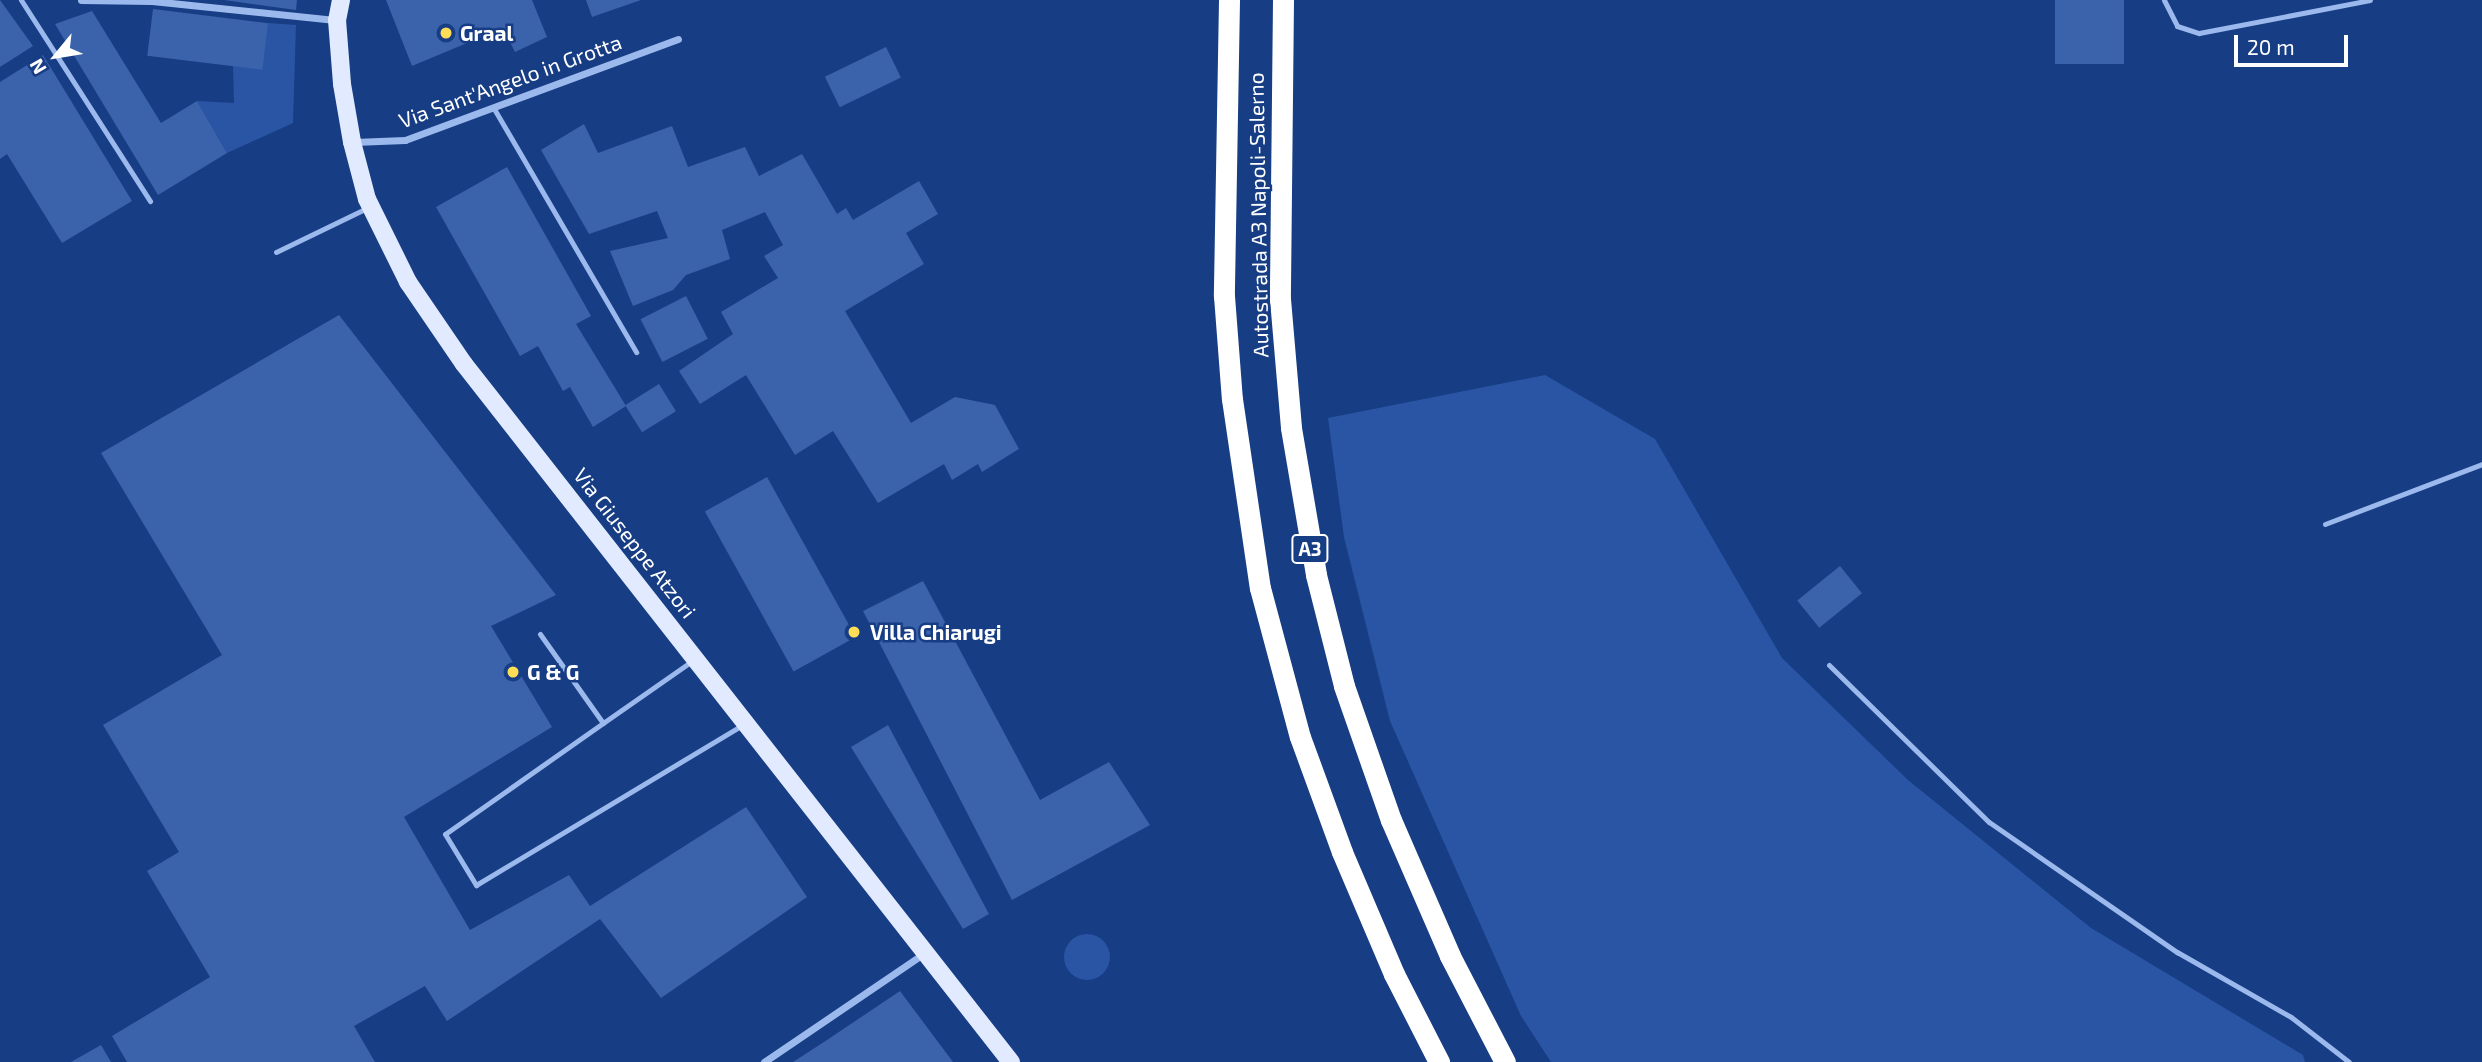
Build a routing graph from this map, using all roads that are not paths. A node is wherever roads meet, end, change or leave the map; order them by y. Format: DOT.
graph roads {
  1 [pos="22,0"];
  2 [pos="81,0"];
  3 [pos="87,0"];
  4 [pos="341,0"];
  5 [pos="1229,0"];
  6 [pos="1283,0"];
  7 [pos="2164,0"];
  8 [pos="2370,0"];
  9 [pos="337,20"];
  10 [pos="678,38"];
  11 [pos="493,107"];
  12 [pos="352,142"];
  13 [pos="150,201"];
  14 [pos="370,207"];
  15 [pos="276,252"];
  16 [pos="636,352"];
  17 [pos="2482,464"];
  18 [pos="2325,523"];
  19 [pos="540,634"];
  20 [pos="696,658"];
  21 [pos="1829,665"];
  22 [pos="603,723"];
  23 [pos="747,723"];
  24 [pos="927,952"];
  25 [pos="764,1062"];
  26 [pos="1012,1062"];
  27 [pos="1439,1062"];
  28 [pos="1505,1062"];
  29 [pos="2349,1062"];
  1 -- 13 [label="lane"];
  2 -- 3 [label="street"];
  3 -- 9 [label="street"];
  4 -- 9 [label="main road, Via Giuseppe Atzori"];
  5 -- 27 [label="highway, Autostrada A3 Napoli-Salerno"];
  6 -- 28 [label="highway, Autostrada A3 Napoli-Salerno / A3"];
  7 -- 8 [label="lane"];
  9 -- 12 [label="main road, Via Giuseppe Atzori"];
  10 -- 11 [label="street, Via Sant'Angelo in Grotta"];
  11 -- 12 [label="street, Via Sant'Angelo in Grotta"];
  11 -- 16 [label="lane"];
  12 -- 14 [label="main road, Via Giuseppe Atzori"];
  14 -- 15 [label="lane"];
  14 -- 20 [label="main road, Via Giuseppe Atzori"];
  17 -- 18 [label="lane"];
  19 -- 22 [label="lane"];
  20 -- 22 [label="lane"];
  20 -- 23 [label="main road, Via Giuseppe Atzori"];
  21 -- 29 [label="lane"];
  22 -- 23 [label="lane"];
  23 -- 24 [label="main road, Via Giuseppe Atzori"];
  24 -- 25 [label="street"];
  24 -- 26 [label="main road, Via Giuseppe Atzori"];
}
